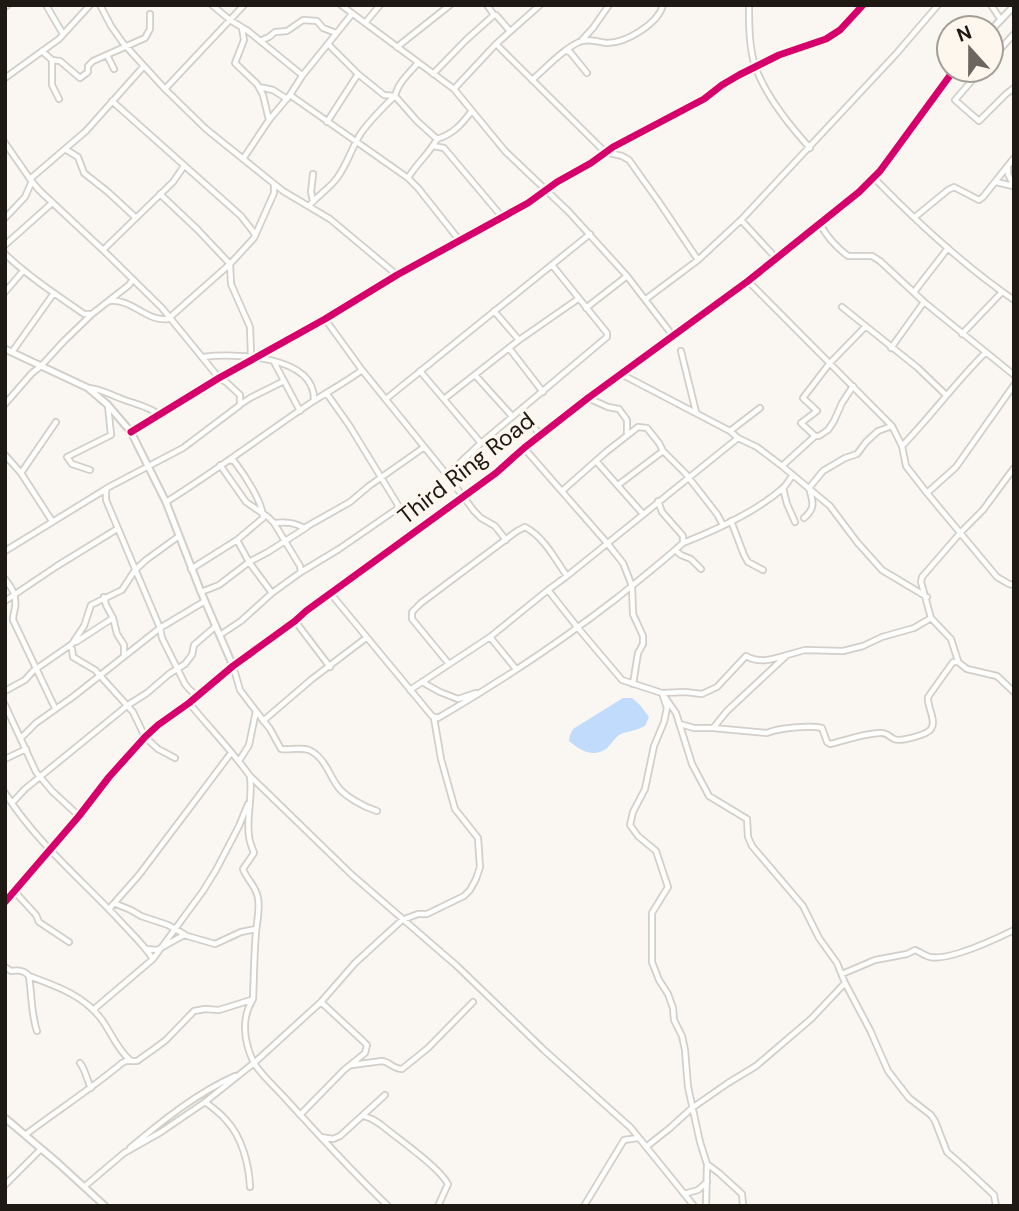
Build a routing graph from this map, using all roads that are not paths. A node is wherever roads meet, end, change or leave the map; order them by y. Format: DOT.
graph roads {
  1 [pos="46,5"];
  2 [pos="90,5"];
  3 [pos="100,5"];
  4 [pos="212,5"];
  5 [pos="244,5"];
  6 [pos="341,5"];
  7 [pos="380,5"];
  8 [pos="450,5"];
  9 [pos="487,5"];
  10 [pos="540,5"];
  11 [pos="609,5"];
  12 [pos="663,5"];
  13 [pos="748,5"];
  14 [pos="863,5"];
  15 [pos="938,5"];
  16 [pos="150,14"];
  17 [pos="352,14"];
  18 [pos="494,15"];
  19 [pos="230,20"];
  20 [pos="365,23"];
  21 [pos="242,28"];
  22 [pos="510,31"];
  23 [pos="336,33"];
  24 [pos="63,34"];
  25 [pos="260,41"];
  26 [pos="581,41"];
  27 [pos="328,44"];
  28 [pos="496,44"];
  29 [pos="126,46"];
  30 [pos="397,47"];
  31 [pos="42,51"];
  32 [pos="565,51"];
  33 [pos="107,55"];
  34 [pos="52,60"];
  35 [pos="418,63"];
  36 [pos="144,66"];
  37 [pos="755,66"];
  38 [pos="114,69"];
  39 [pos="358,74"];
  40 [pos="433,74"];
  41 [pos="587,74"];
  42 [pos="302,76"];
  43 [pos="5,78"];
  44 [pos="532,80"];
  45 [pos="944,84"];
  46 [pos="969,84"];
  47 [pos="258,87"];
  48 [pos="1014,88"];
  49 [pos="165,89"];
  50 [pos="454,89"];
  51 [pos="395,96"];
  52 [pos="288,97"];
  53 [pos="59,99"];
  54 [pos="112,101"];
  55 [pos="471,112"];
  56 [pos="269,120"];
  57 [pos="327,122"];
  58 [pos="437,139"];
  59 [pos="357,142"];
  60 [pos="5,143"];
  61 [pos="433,146"];
  62 [pos="810,148"];
  63 [pos="65,149"];
  64 [pos="605,152"];
  65 [pos="1014,158"];
  66 [pos="243,159"];
  67 [pos="184,166"];
  68 [pos="1009,166"];
  69 [pos="313,174"];
  70 [pos="408,178"];
  71 [pos="874,178"];
  72 [pos="31,180"];
  73 [pos="996,182"];
  74 [pos="274,184"];
  75 [pos="1014,186"];
  76 [pos="547,190"];
  77 [pos="160,194"];
  78 [pos="52,203"];
  79 [pos="311,204"];
  80 [pos="915,217"];
  81 [pos="5,218"];
  82 [pos="503,218"];
  83 [pos="136,219"];
  84 [pos="741,220"];
  85 [pos="820,224"];
  86 [pos="256,234"];
  87 [pos="590,234"];
  88 [pos="458,242"];
  89 [pos="5,246"];
  90 [pos="948,248"];
  91 [pos="103,250"];
  92 [pos="5,254"];
  93 [pos="776,258"];
  94 [pos="698,260"];
  95 [pos="230,264"];
  96 [pos="552,265"];
  97 [pos="23,271"];
  98 [pos="397,275"];
  99 [pos="627,276"];
  100 [pos="133,279"];
  101 [pos="748,281"];
  102 [pos="5,292"];
  103 [pos="914,292"];
  104 [pos="1002,292"];
  105 [pos="54,293"];
  106 [pos="578,299"];
  107 [pos="646,299"];
  108 [pos="1014,300"];
  109 [pos="109,301"];
  110 [pos="924,302"];
  111 [pos="842,307"];
  112 [pos="586,308"];
  113 [pos="494,311"];
  114 [pos="92,314"];
  115 [pos="169,318"];
  116 [pos="325,319"];
  117 [pos="866,326"];
  118 [pos="962,334"];
  119 [pos="673,337"];
  120 [pos="519,340"];
  121 [pos="509,348"];
  122 [pos="891,348"];
  123 [pos="5,349"];
  124 [pos="681,351"];
  125 [pos="12,352"];
  126 [pos="985,353"];
  127 [pos="203,357"];
  128 [pos="253,357"];
  129 [pos="274,361"];
  130 [pos="829,364"];
  131 [pos="41,366"];
  132 [pos="362,370"];
  133 [pos="421,372"];
  134 [pos="621,374"];
  135 [pos="475,375"];
  136 [pos="1014,375"];
  137 [pos="219,378"];
  138 [pos="284,381"];
  139 [pos="1014,385"];
  140 [pos="853,386"];
  141 [pos="88,388"];
  142 [pos="543,392"];
  143 [pos="327,394"];
  144 [pos="946,395"];
  145 [pos="587,398"];
  146 [pos="386,399"];
  147 [pos="444,399"];
  148 [pos="314,401"];
  149 [pos="5,404"];
  150 [pos="108,405"];
  151 [pos="240,405"];
  152 [pos="760,408"];
  153 [pos="521,410"];
  154 [pos="300,411"];
  155 [pos="696,412"];
  156 [pos="160,415"];
  157 [pos="512,417"];
  158 [pos="56,422"];
  159 [pos="892,426"];
  160 [pos="730,431"];
  161 [pos="131,432"];
  162 [pos="540,435"];
  163 [pos="627,435"];
  164 [pos="815,436"];
  165 [pos="738,438"];
  166 [pos="481,443"];
  167 [pos="902,446"];
  168 [pos="423,447"];
  169 [pos="524,448"];
  170 [pos="663,450"];
  171 [pos="5,455"];
  172 [pos="228,460"];
  173 [pos="596,461"];
  174 [pos="220,465"];
  175 [pos="782,466"];
  176 [pos="149,467"];
  177 [pos="1014,468"];
  178 [pos="90,470"];
  179 [pos="21,473"];
  180 [pos="447,475"];
  181 [pos="793,475"];
  182 [pos="382,477"];
  183 [pos="688,478"];
  184 [pos="618,485"];
  185 [pos="107,488"];
  186 [pos="783,488"];
  187 [pos="809,488"];
  188 [pos="562,491"];
  189 [pos="927,493"];
  190 [pos="464,497"];
  191 [pos="166,502"];
  192 [pos="658,502"];
  193 [pos="264,514"];
  194 [pos="643,514"];
  195 [pos="804,518"];
  196 [pos="52,521"];
  197 [pos="731,521"];
  198 [pos="795,522"];
  199 [pos="274,523"];
  200 [pos="723,525"];
  201 [pos="307,526"];
  202 [pos="117,529"];
  203 [pos="961,532"];
  204 [pos="179,536"];
  205 [pos="237,540"];
  206 [pos="285,540"];
  207 [pos="506,540"];
  208 [pos="607,542"];
  209 [pos="683,543"];
  210 [pos="675,550"];
  211 [pos="5,551"];
  212 [pos="249,562"];
  213 [pos="300,566"];
  214 [pos="191,569"];
  215 [pos="308,569"];
  216 [pos="701,569"];
  217 [pos="135,570"];
  218 [pos="763,570"];
  219 [pos="301,572"];
  220 [pos="567,576"];
  221 [pos="5,579"];
  222 [pos="1014,585"];
  223 [pos="632,586"];
  224 [pos="548,590"];
  225 [pos="201,592"];
  226 [pos="272,593"];
  227 [pos="331,594"];
  228 [pos="15,596"];
  229 [pos="104,597"];
  230 [pos="927,597"];
  231 [pos="5,601"];
  232 [pos="205,601"];
  233 [pos="113,618"];
  234 [pos="931,618"];
  235 [pos="295,621"];
  236 [pos="216,626"];
  237 [pos="160,628"];
  238 [pos="578,628"];
  239 [pos="220,635"];
  240 [pos="490,637"];
  241 [pos="366,638"];
  242 [pos="70,645"];
  243 [pos="787,655"];
  244 [pos="124,656"];
  245 [pos="958,662"];
  246 [pos="449,664"];
  247 [pos="233,666"];
  248 [pos="330,667"];
  249 [pos="37,669"];
  250 [pos="177,669"];
  251 [pos="516,669"];
  252 [pos="99,676"];
  253 [pos="422,682"];
  254 [pos="633,684"];
  255 [pos="410,690"];
  256 [pos="485,690"];
  257 [pos="5,691"];
  258 [pos="1014,692"];
  259 [pos="662,693"];
  260 [pos="197,696"];
  261 [pos="189,703"];
  262 [pos="5,705"];
  263 [pos="128,705"];
  264 [pos="55,708"];
  265 [pos="256,711"];
  266 [pos="434,718"];
  267 [pos="263,721"];
  268 [pos="679,724"];
  269 [pos="713,727"];
  270 [pos="145,737"];
  271 [pos="21,738"];
  272 [pos="26,749"];
  273 [pos="231,753"];
  274 [pos="175,758"];
  275 [pos="5,759"];
  276 [pos="239,761"];
  277 [pos="250,776"];
  278 [pos="41,777"];
  279 [pos="5,793"];
  280 [pos="250,800"];
  281 [pos="12,803"];
  282 [pos="377,811"];
  283 [pos="79,816"];
  284 [pos="49,849"];
  285 [pos="15,892"];
  286 [pos="5,902"];
  287 [pos="115,904"];
  288 [pos="109,909"];
  289 [pos="402,920"];
  290 [pos="175,928"];
  291 [pos="256,929"];
  292 [pos="1014,930"];
  293 [pos="184,935"];
  294 [pos="69,942"];
  295 [pos="160,948"];
  296 [pos="146,949"];
  297 [pos="153,959"];
  298 [pos="7,970"];
  299 [pos="842,974"];
  300 [pos="29,976"];
  301 [pos="845,983"];
  302 [pos="253,999"];
  303 [pos="321,1002"];
  304 [pos="472,1002"];
  305 [pos="93,1010"];
  306 [pos="37,1031"];
  307 [pos="131,1061"];
  308 [pos="80,1063"];
  309 [pos="254,1063"];
  310 [pos="352,1065"];
  311 [pos="242,1073"];
  312 [pos="91,1088"];
  313 [pos="385,1095"];
  314 [pos="205,1102"];
  315 [pos="692,1108"];
  316 [pos="300,1115"];
  317 [pos="363,1116"];
  318 [pos="5,1118"];
  319 [pos="25,1135"];
  320 [pos="320,1137"];
  321 [pos="639,1138"];
  322 [pos="646,1147"];
  323 [pos="41,1149"];
  324 [pos="124,1153"];
  325 [pos="707,1164"];
  326 [pos="708,1182"];
  327 [pos="5,1185"];
  328 [pos="84,1187"];
  329 [pos="250,1187"];
  330 [pos="684,1194"];
  331 [pos="105,1206"];
  332 [pos="388,1206"];
  333 [pos="438,1206"];
  334 [pos="584,1206"];
  335 [pos="694,1206"];
  336 [pos="706,1206"];
  337 [pos="743,1206"];
  338 [pos="996,1206"];
  1 -- 24 [label="street"];
  2 -- 24 [label="street"];
  3 -- 29 [label="street"];
  4 -- 19 [label="street"];
  5 -- 19 [label="street"];
  6 -- 17 [label="street"];
  7 -- 20 [label="street"];
  8 -- 30 [label="street"];
  9 -- 18 [label="street"];
  10 -- 22 [label="street"];
  11 -- 26 [label="street"];
  12 -- 26 [label="street"];
  13 -- 37 [label="street"];
  14 -- 37 [label="street"];
  15 -- 62 [label="street"];
  16 -- 29 [label="street"];
  17 -- 20 [label="street"];
  17 -- 23 [label="street"];
  18 -- 22 [label="street"];
  18 -- 40 [label="street"];
  19 -- 21 [label="street"];
  19 -- 49 [label="street"];
  20 -- 30 [label="street"];
  21 -- 25 [label="street"];
  21 -- 47 [label="street"];
  22 -- 28 [label="street"];
  23 -- 25 [label="street"];
  23 -- 27 [label="street"];
  24 -- 31 [label="street"];
  25 -- 42 [label="street"];
  26 -- 32 [label="street"];
  27 -- 39 [label="street"];
  27 -- 42 [label="street"];
  28 -- 44 [label="street"];
  28 -- 50 [label="street"];
  29 -- 33 [label="street"];
  29 -- 36 [label="street"];
  30 -- 35 [label="street"];
  31 -- 34 [label="street"];
  31 -- 43 [label="street"];
  32 -- 41 [label="street"];
  32 -- 44 [label="street"];
  33 -- 34 [label="street"];
  33 -- 38 [label="street"];
  34 -- 53 [label="street"];
  35 -- 40 [label="street"];
  35 -- 51 [label="street"];
  36 -- 49 [label="street"];
  36 -- 54 [label="street"];
  37 -- 62 [label="street"];
  37 -- 64 [label="street"];
  39 -- 51 [label="street"];
  39 -- 57 [label="street"];
  40 -- 50 [label="street"];
  42 -- 52 [label="street"];
  44 -- 64 [label="street"];
  45 -- 71 [label="street, Third Ring Road"];
  46 -- 48 [label="street"];
  47 -- 52 [label="street"];
  47 -- 56 [label="street"];
  49 -- 66 [label="street"];
  50 -- 55 [label="street"];
  51 -- 58 [label="street"];
  51 -- 59 [label="street"];
  52 -- 56 [label="street"];
  52 -- 57 [label="street"];
  54 -- 63 [label="street"];
  54 -- 67 [label="street"];
  55 -- 58 [label="street"];
  55 -- 76 [label="street"];
  56 -- 66 [label="street"];
  57 -- 59 [label="street"];
  58 -- 61 [label="street"];
  59 -- 70 [label="street"];
  59 -- 79 [label="street"];
  60 -- 72 [label="street"];
  61 -- 70 [label="street"];
  61 -- 82 [label="street"];
  62 -- 84 [label="street"];
  63 -- 72 [label="street"];
  63 -- 83 [label="street"];
  64 -- 76 [label="street"];
  64 -- 94 [label="street"];
  65 -- 68 [label="street"];
  66 -- 74 [label="street"];
  67 -- 77 [label="street"];
  67 -- 86 [label="street"];
  68 -- 73 [label="street"];
  68 -- 75 [label="street"];
  69 -- 79 [label="street"];
  70 -- 88 [label="street"];
  71 -- 80 [label="street"];
  71 -- 85 [label="street, Third Ring Road"];
  72 -- 78 [label="street"];
  72 -- 81 [label="street"];
  73 -- 75 [label="street"];
  73 -- 80 [label="street"];
  74 -- 79 [label="street"];
  74 -- 86 [label="street"];
  76 -- 82 [label="street"];
  76 -- 87 [label="street"];
  77 -- 83 [label="street"];
  77 -- 95 [label="street"];
  78 -- 89 [label="street"];
  78 -- 91 [label="street"];
  79 -- 98 [label="street"];
  80 -- 90 [label="street"];
  82 -- 88 [label="street"];
  83 -- 91 [label="street"];
  84 -- 93 [label="street"];
  84 -- 94 [label="street"];
  85 -- 93 [label="street, Third Ring Road"];
  85 -- 103 [label="street"];
  86 -- 95 [label="street"];
  87 -- 96 [label="street"];
  87 -- 99 [label="street"];
  88 -- 98 [label="street"];
  90 -- 103 [label="street"];
  90 -- 104 [label="street"];
  91 -- 100 [label="street"];
  92 -- 97 [label="street"];
  93 -- 101 [label="street, Third Ring Road"];
  94 -- 107 [label="street"];
  95 -- 115 [label="street"];
  95 -- 128 [label="street"];
  96 -- 106 [label="street"];
  96 -- 113 [label="street"];
  97 -- 102 [label="street"];
  97 -- 105 [label="street"];
  98 -- 116 [label="street"];
  99 -- 107 [label="street"];
  99 -- 112 [label="street"];
  100 -- 109 [label="street"];
  100 -- 115 [label="street"];
  101 -- 119 [label="street, Third Ring Road"];
  101 -- 130 [label="street"];
  103 -- 110 [label="street"];
  104 -- 108 [label="street"];
  104 -- 118 [label="street"];
  105 -- 114 [label="street"];
  105 -- 125 [label="street"];
  106 -- 112 [label="street"];
  106 -- 120 [label="street"];
  107 -- 119 [label="street"];
  109 -- 114 [label="street"];
  109 -- 115 [label="street"];
  110 -- 118 [label="street"];
  110 -- 122 [label="street"];
  111 -- 117 [label="street"];
  112 -- 142 [label="street"];
  113 -- 120 [label="street"];
  113 -- 133 [label="street"];
  114 -- 131 [label="street"];
  115 -- 127 [label="street"];
  116 -- 128 [label="street"];
  116 -- 132 [label="street"];
  117 -- 122 [label="street"];
  117 -- 130 [label="street"];
  118 -- 126 [label="street"];
  119 -- 134 [label="street, Third Ring Road"];
  120 -- 121 [label="street"];
  121 -- 135 [label="street"];
  121 -- 142 [label="street"];
  122 -- 144 [label="street"];
  123 -- 125 [label="street"];
  124 -- 155 [label="street"];
  125 -- 131 [label="street"];
  126 -- 136 [label="street"];
  126 -- 144 [label="street"];
  127 -- 128 [label="street"];
  127 -- 137 [label="street"];
  128 -- 129 [label="street"];
  128 -- 137 [label="street"];
  129 -- 138 [label="street"];
  129 -- 148 [label="street"];
  130 -- 140 [label="street"];
  130 -- 164 [label="street"];
  131 -- 141 [label="street"];
  131 -- 149 [label="street"];
  132 -- 143 [label="street"];
  132 -- 146 [label="street"];
  133 -- 146 [label="street"];
  133 -- 147 [label="street"];
  134 -- 145 [label="street, Third Ring Road"];
  134 -- 155 [label="street"];
  135 -- 147 [label="street"];
  135 -- 157 [label="street"];
  137 -- 151 [label="street"];
  137 -- 156 [label="street"];
  138 -- 151 [label="street"];
  138 -- 154 [label="street"];
  139 -- 189 [label="street"];
  140 -- 159 [label="street"];
  140 -- 164 [label="street"];
  141 -- 150 [label="street"];
  141 -- 156 [label="street"];
  142 -- 153 [label="street"];
  143 -- 148 [label="street"];
  143 -- 182 [label="street"];
  144 -- 167 [label="street"];
  145 -- 162 [label="street, Third Ring Road"];
  145 -- 163 [label="street"];
  146 -- 168 [label="street"];
  147 -- 166 [label="street"];
  148 -- 154 [label="street"];
  150 -- 161 [label="street"];
  150 -- 178 [label="street"];
  151 -- 176 [label="street"];
  152 -- 160 [label="street"];
  153 -- 157 [label="street"];
  153 -- 162 [label="street"];
  154 -- 172 [label="street"];
  155 -- 160 [label="street"];
  156 -- 161 [label="street"];
  157 -- 166 [label="street"];
  158 -- 179 [label="street"];
  159 -- 167 [label="street"];
  159 -- 187 [label="street"];
  160 -- 165 [label="street"];
  161 -- 176 [label="street"];
  162 -- 169 [label="street, Third Ring Road"];
  163 -- 170 [label="street"];
  163 -- 173 [label="street"];
  164 -- 175 [label="street"];
  165 -- 175 [label="street"];
  165 -- 183 [label="street"];
  166 -- 180 [label="street"];
  167 -- 189 [label="street"];
  168 -- 180 [label="street"];
  168 -- 182 [label="street"];
  169 -- 188 [label="street"];
  169 -- 190 [label="street, Third Ring Road"];
  170 -- 183 [label="street"];
  170 -- 184 [label="street"];
  171 -- 179 [label="street"];
  172 -- 174 [label="street"];
  172 -- 193 [label="street"];
  173 -- 184 [label="street"];
  173 -- 188 [label="street"];
  174 -- 191 [label="street"];
  174 -- 193 [label="street"];
  175 -- 181 [label="street"];
  176 -- 185 [label="street"];
  176 -- 191 [label="street"];
  177 -- 203 [label="street"];
  179 -- 196 [label="street"];
  180 -- 190 [label="street"];
  181 -- 186 [label="street"];
  181 -- 187 [label="street"];
  182 -- 201 [label="street"];
  182 -- 215 [label="street"];
  183 -- 192 [label="street"];
  183 -- 200 [label="street"];
  184 -- 194 [label="street"];
  185 -- 196 [label="street"];
  185 -- 202 [label="street"];
  186 -- 197 [label="street"];
  186 -- 198 [label="street"];
  187 -- 195 [label="street"];
  187 -- 230 [label="street"];
  188 -- 208 [label="street"];
  189 -- 203 [label="street"];
  190 -- 207 [label="street"];
  190 -- 227 [label="street, Third Ring Road"];
  191 -- 204 [label="street"];
  192 -- 194 [label="street"];
  192 -- 209 [label="street"];
  193 -- 199 [label="street"];
  193 -- 205 [label="street"];
  194 -- 208 [label="street"];
  196 -- 211 [label="street"];
  197 -- 200 [label="street"];
  197 -- 218 [label="street"];
  199 -- 201 [label="street"];
  199 -- 206 [label="street"];
  200 -- 209 [label="street"];
  201 -- 206 [label="street"];
  202 -- 217 [label="street"];
  202 -- 228 [label="street"];
  203 -- 222 [label="street"];
  203 -- 230 [label="street"];
  204 -- 214 [label="street"];
  204 -- 217 [label="street"];
  205 -- 212 [label="street"];
  205 -- 214 [label="street"];
  206 -- 212 [label="street"];
  206 -- 213 [label="street"];
  207 -- 220 [label="street"];
  207 -- 246 [label="street"];
  208 -- 220 [label="street"];
  208 -- 223 [label="street"];
  209 -- 210 [label="street"];
  210 -- 216 [label="street"];
  210 -- 223 [label="street"];
  212 -- 225 [label="street"];
  212 -- 226 [label="street"];
  213 -- 215 [label="street"];
  213 -- 219 [label="street"];
  214 -- 225 [label="street"];
  215 -- 219 [label="street"];
  217 -- 229 [label="street"];
  217 -- 237 [label="street"];
  219 -- 226 [label="street"];
  220 -- 224 [label="street"];
  221 -- 228 [label="street"];
  223 -- 238 [label="street"];
  223 -- 254 [label="street"];
  224 -- 238 [label="street"];
  224 -- 240 [label="street"];
  225 -- 232 [label="street"];
  226 -- 239 [label="street"];
  227 -- 235 [label="street, Third Ring Road"];
  227 -- 241 [label="street"];
  228 -- 231 [label="street"];
  228 -- 249 [label="street"];
  229 -- 233 [label="street"];
  229 -- 242 [label="street"];
  230 -- 234 [label="street"];
  232 -- 236 [label="street"];
  232 -- 237 [label="street"];
  233 -- 242 [label="street"];
  233 -- 244 [label="street"];
  234 -- 243 [label="street"];
  234 -- 245 [label="street"];
  235 -- 247 [label="street, Third Ring Road"];
  235 -- 248 [label="street"];
  236 -- 239 [label="street"];
  236 -- 250 [label="street"];
  237 -- 244 [label="street"];
  237 -- 250 [label="street"];
  238 -- 251 [label="street"];
  238 -- 254 [label="street"];
  239 -- 247 [label="street"];
  240 -- 246 [label="street"];
  240 -- 251 [label="street"];
  241 -- 248 [label="street"];
  241 -- 255 [label="street"];
  242 -- 249 [label="street"];
  242 -- 252 [label="street"];
  243 -- 259 [label="street"];
  243 -- 269 [label="street"];
  244 -- 252 [label="street"];
  245 -- 258 [label="street"];
  245 -- 269 [label="street"];
  246 -- 253 [label="street"];
  247 -- 260 [label="street, Third Ring Road"];
  247 -- 265 [label="street"];
  248 -- 267 [label="street"];
  249 -- 257 [label="street"];
  249 -- 264 [label="street"];
  250 -- 260 [label="street"];
  250 -- 263 [label="street"];
  251 -- 256 [label="street"];
  252 -- 263 [label="street"];
  252 -- 264 [label="street"];
  253 -- 255 [label="street"];
  253 -- 256 [label="street"];
  254 -- 259 [label="street"];
  255 -- 266 [label="street"];
  256 -- 266 [label="street"];
  259 -- 268 [label="street"];
  259 -- 315 [label="street"];
  260 -- 261 [label="street, Third Ring Road"];
  261 -- 270 [label="street, Third Ring Road"];
  261 -- 273 [label="street"];
  262 -- 271 [label="street"];
  263 -- 270 [label="street"];
  263 -- 278 [label="street"];
  264 -- 271 [label="street"];
  265 -- 267 [label="street"];
  265 -- 276 [label="street"];
  266 -- 289 [label="street"];
  267 -- 282 [label="street"];
  268 -- 269 [label="street"];
  268 -- 299 [label="street"];
  270 -- 274 [label="street"];
  270 -- 283 [label="street, Third Ring Road"];
  271 -- 272 [label="street"];
  272 -- 275 [label="street"];
  272 -- 278 [label="street"];
  273 -- 276 [label="street"];
  273 -- 287 [label="street"];
  276 -- 277 [label="street"];
  277 -- 280 [label="street"];
  277 -- 289 [label="street"];
  278 -- 281 [label="street"];
  278 -- 283 [label="street"];
  279 -- 281 [label="street"];
  280 -- 290 [label="street"];
  280 -- 291 [label="street"];
  281 -- 284 [label="street"];
  283 -- 284 [label="street, Third Ring Road"];
  284 -- 285 [label="street, Third Ring Road"];
  284 -- 288 [label="street"];
  285 -- 286 [label="street, Third Ring Road"];
  285 -- 294 [label="street"];
  287 -- 288 [label="street"];
  287 -- 290 [label="street"];
  288 -- 296 [label="street"];
  289 -- 303 [label="street"];
  289 -- 321 [label="street"];
  290 -- 293 [label="street"];
  290 -- 295 [label="street"];
  291 -- 293 [label="street"];
  291 -- 302 [label="street"];
  292 -- 299 [label="street"];
  293 -- 295 [label="street"];
  295 -- 296 [label="street"];
  295 -- 297 [label="street"];
  296 -- 297 [label="street"];
  297 -- 305 [label="street"];
  298 -- 300 [label="street"];
  299 -- 301 [label="street"];
  300 -- 305 [label="street"];
  300 -- 306 [label="street"];
  301 -- 315 [label="street"];
  301 -- 338 [label="street"];
  302 -- 307 [label="street"];
  302 -- 309 [label="street"];
  303 -- 309 [label="street"];
  303 -- 310 [label="street"];
  304 -- 310 [label="street"];
  305 -- 307 [label="street"];
  307 -- 312 [label="street"];
  308 -- 312 [label="street"];
  309 -- 311 [label="street"];
  309 -- 316 [label="street"];
  310 -- 316 [label="street"];
  311 -- 314 [label="street"];
  311 -- 324 [label="street"];
  312 -- 319 [label="street"];
  313 -- 317 [label="street"];
  314 -- 324 [label="street"];
  314 -- 329 [label="street"];
  315 -- 322 [label="street"];
  315 -- 325 [label="street"];
  316 -- 320 [label="street"];
  317 -- 320 [label="street"];
  317 -- 333 [label="street"];
  318 -- 319 [label="street"];
  319 -- 323 [label="street"];
  320 -- 332 [label="street"];
  321 -- 322 [label="street"];
  321 -- 334 [label="street"];
  322 -- 330 [label="street"];
  323 -- 327 [label="street"];
  323 -- 328 [label="street"];
  324 -- 328 [label="street"];
  325 -- 326 [label="street"];
  325 -- 337 [label="street"];
  326 -- 330 [label="street"];
  326 -- 336 [label="street"];
  328 -- 331 [label="street"];
  330 -- 335 [label="street"];
}
